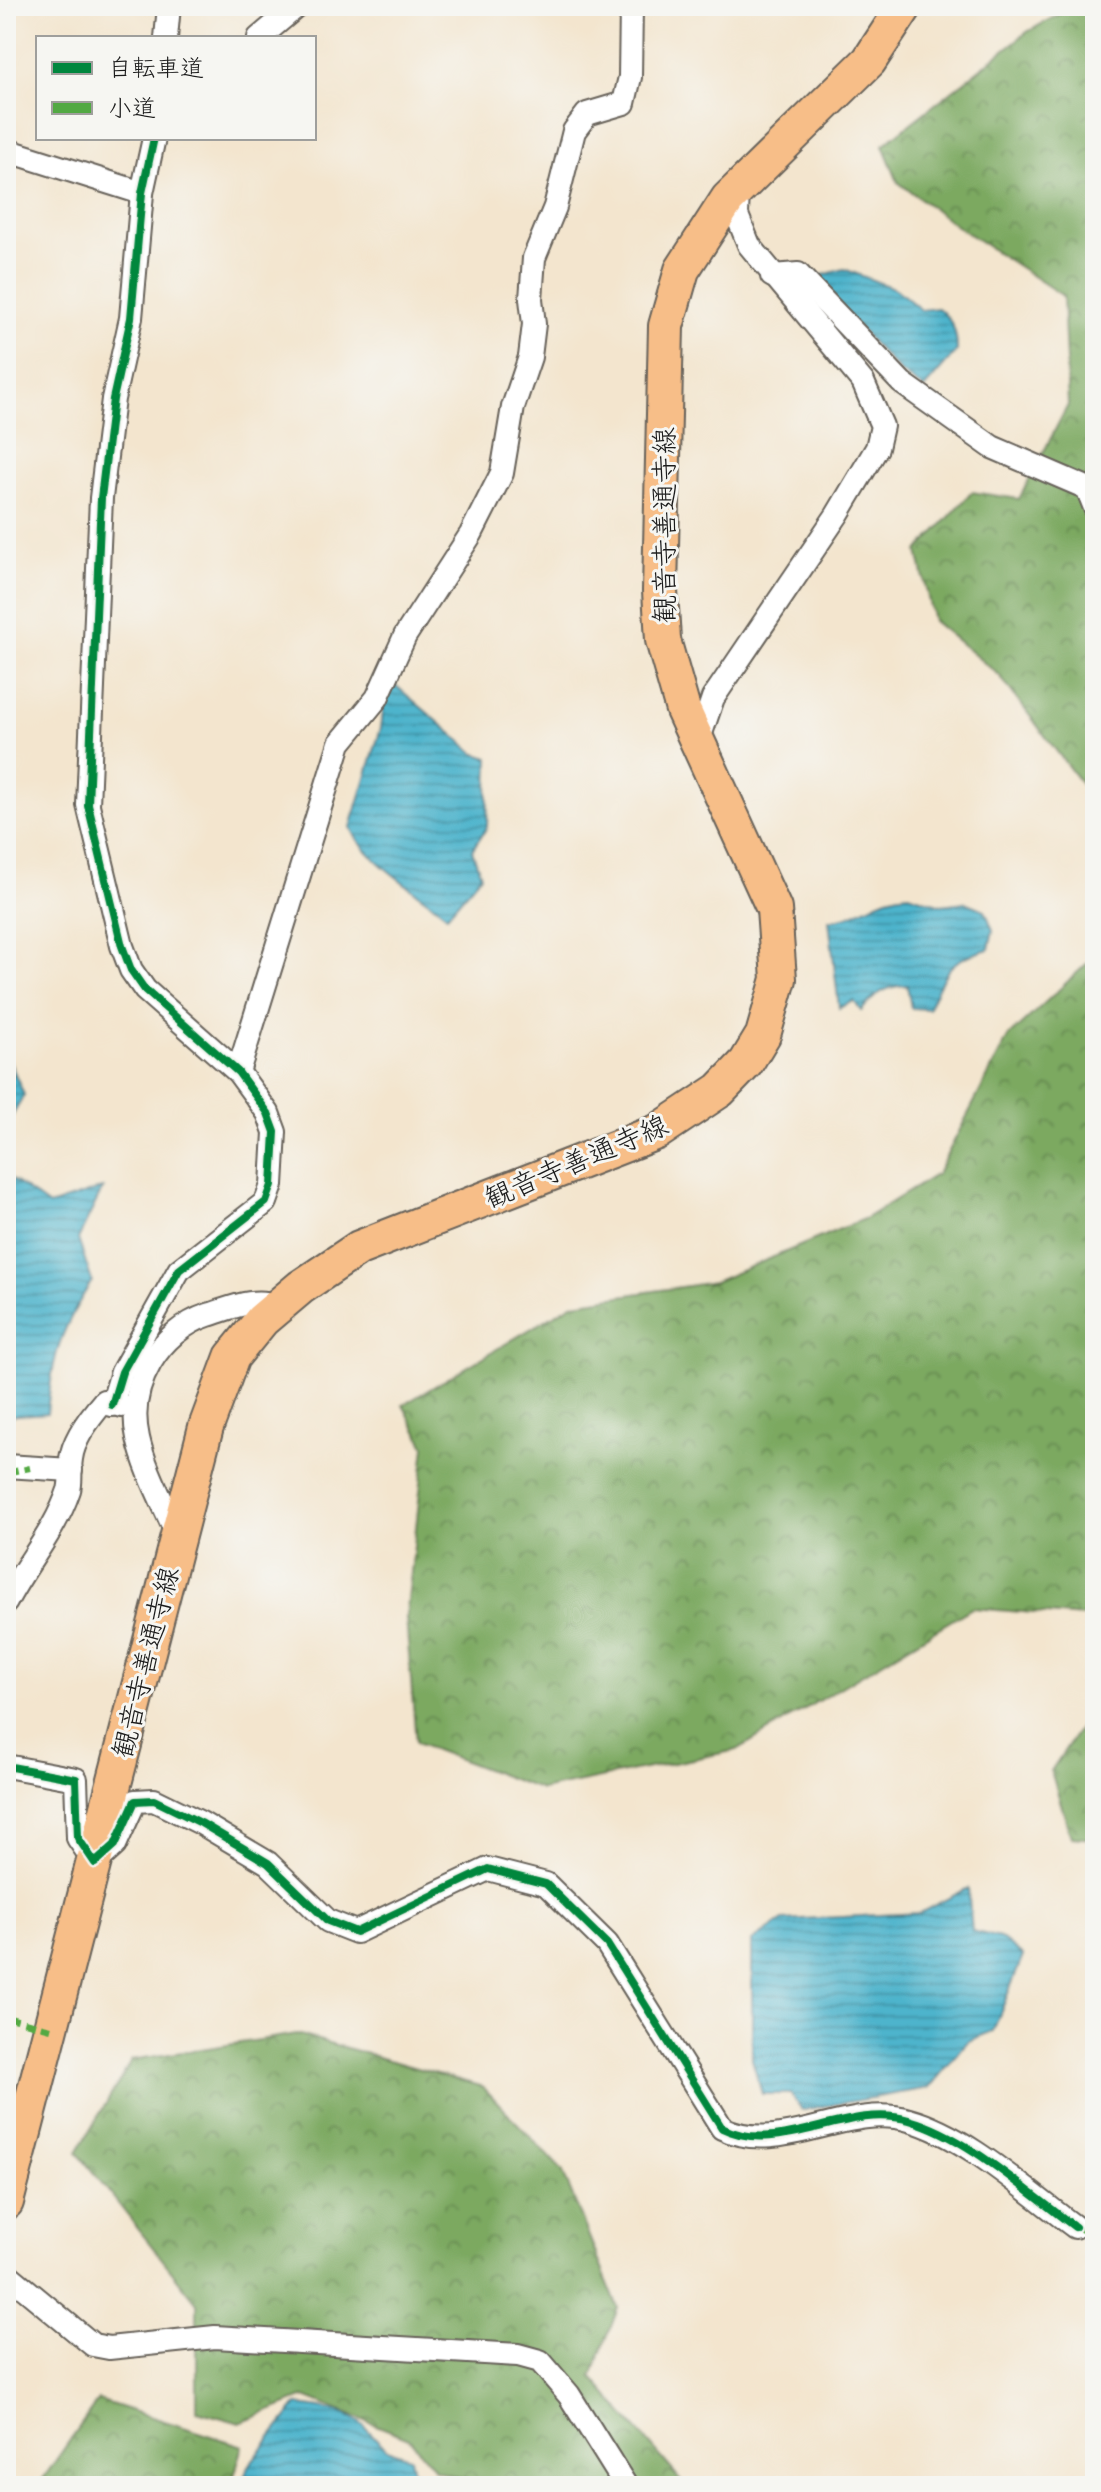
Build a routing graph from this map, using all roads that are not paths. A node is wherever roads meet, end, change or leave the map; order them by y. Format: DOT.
graph roads {
  1 [pos="169,6"];
  2 [pos="297,6"];
  3 [pos="631,6"];
  4 [pos="905,6"];
  5 [pos="166,36"];
  6 [pos="261,36"];
  7 [pos="154,140"];
  8 [pos="6,150"];
  9 [pos="738,190"];
  10 [pos="142,193"];
  11 [pos="772,276"];
  12 [pos="1095,508"];
  13 [pos="698,742"];
  14 [pos="238,1072"];
  15 [pos="279,1306"];
  16 [pos="112,1405"];
  17 [pos="135,1408"];
  18 [pos="6,1466"];
  19 [pos="71,1470"];
  20 [pos="177,1536"];
  21 [pos="6,1602"];
  22 [pos="6,1766"];
  23 [pos="95,1863"];
  24 [pos="6,2202"];
  25 [pos="1075,2227"];
  26 [pos="6,2273"];
  27 [pos="626,2486"];
  1 -- 5 [label="street"];
  2 -- 6 [label="street"];
  3 -- 14 [label="street"];
  4 -- 9 [label="main road, 観音寺善通寺線"];
  7 -- 10 [label="street"];
  8 -- 10 [label="street"];
  9 -- 11 [label="street"];
  9 -- 13 [label="main road, 観音寺善通寺線"];
  10 -- 14 [label="street"];
  11 -- 12 [label="street"];
  11 -- 13 [label="street"];
  13 -- 15 [label="main road, 観音寺善通寺線"];
  14 -- 16 [label="street"];
  15 -- 17 [label="street"];
  15 -- 20 [label="main road, 観音寺善通寺線"];
  16 -- 17 [label="street"];
  16 -- 19 [label="street"];
  17 -- 20 [label="street"];
  18 -- 19 [label="street"];
  19 -- 21 [label="street"];
  20 -- 23 [label="main road, 観音寺善通寺線"];
  22 -- 23 [label="street"];
  23 -- 24 [label="main road, 観音寺善通寺線"];
  23 -- 25 [label="street"];
  26 -- 27 [label="street"];
}
